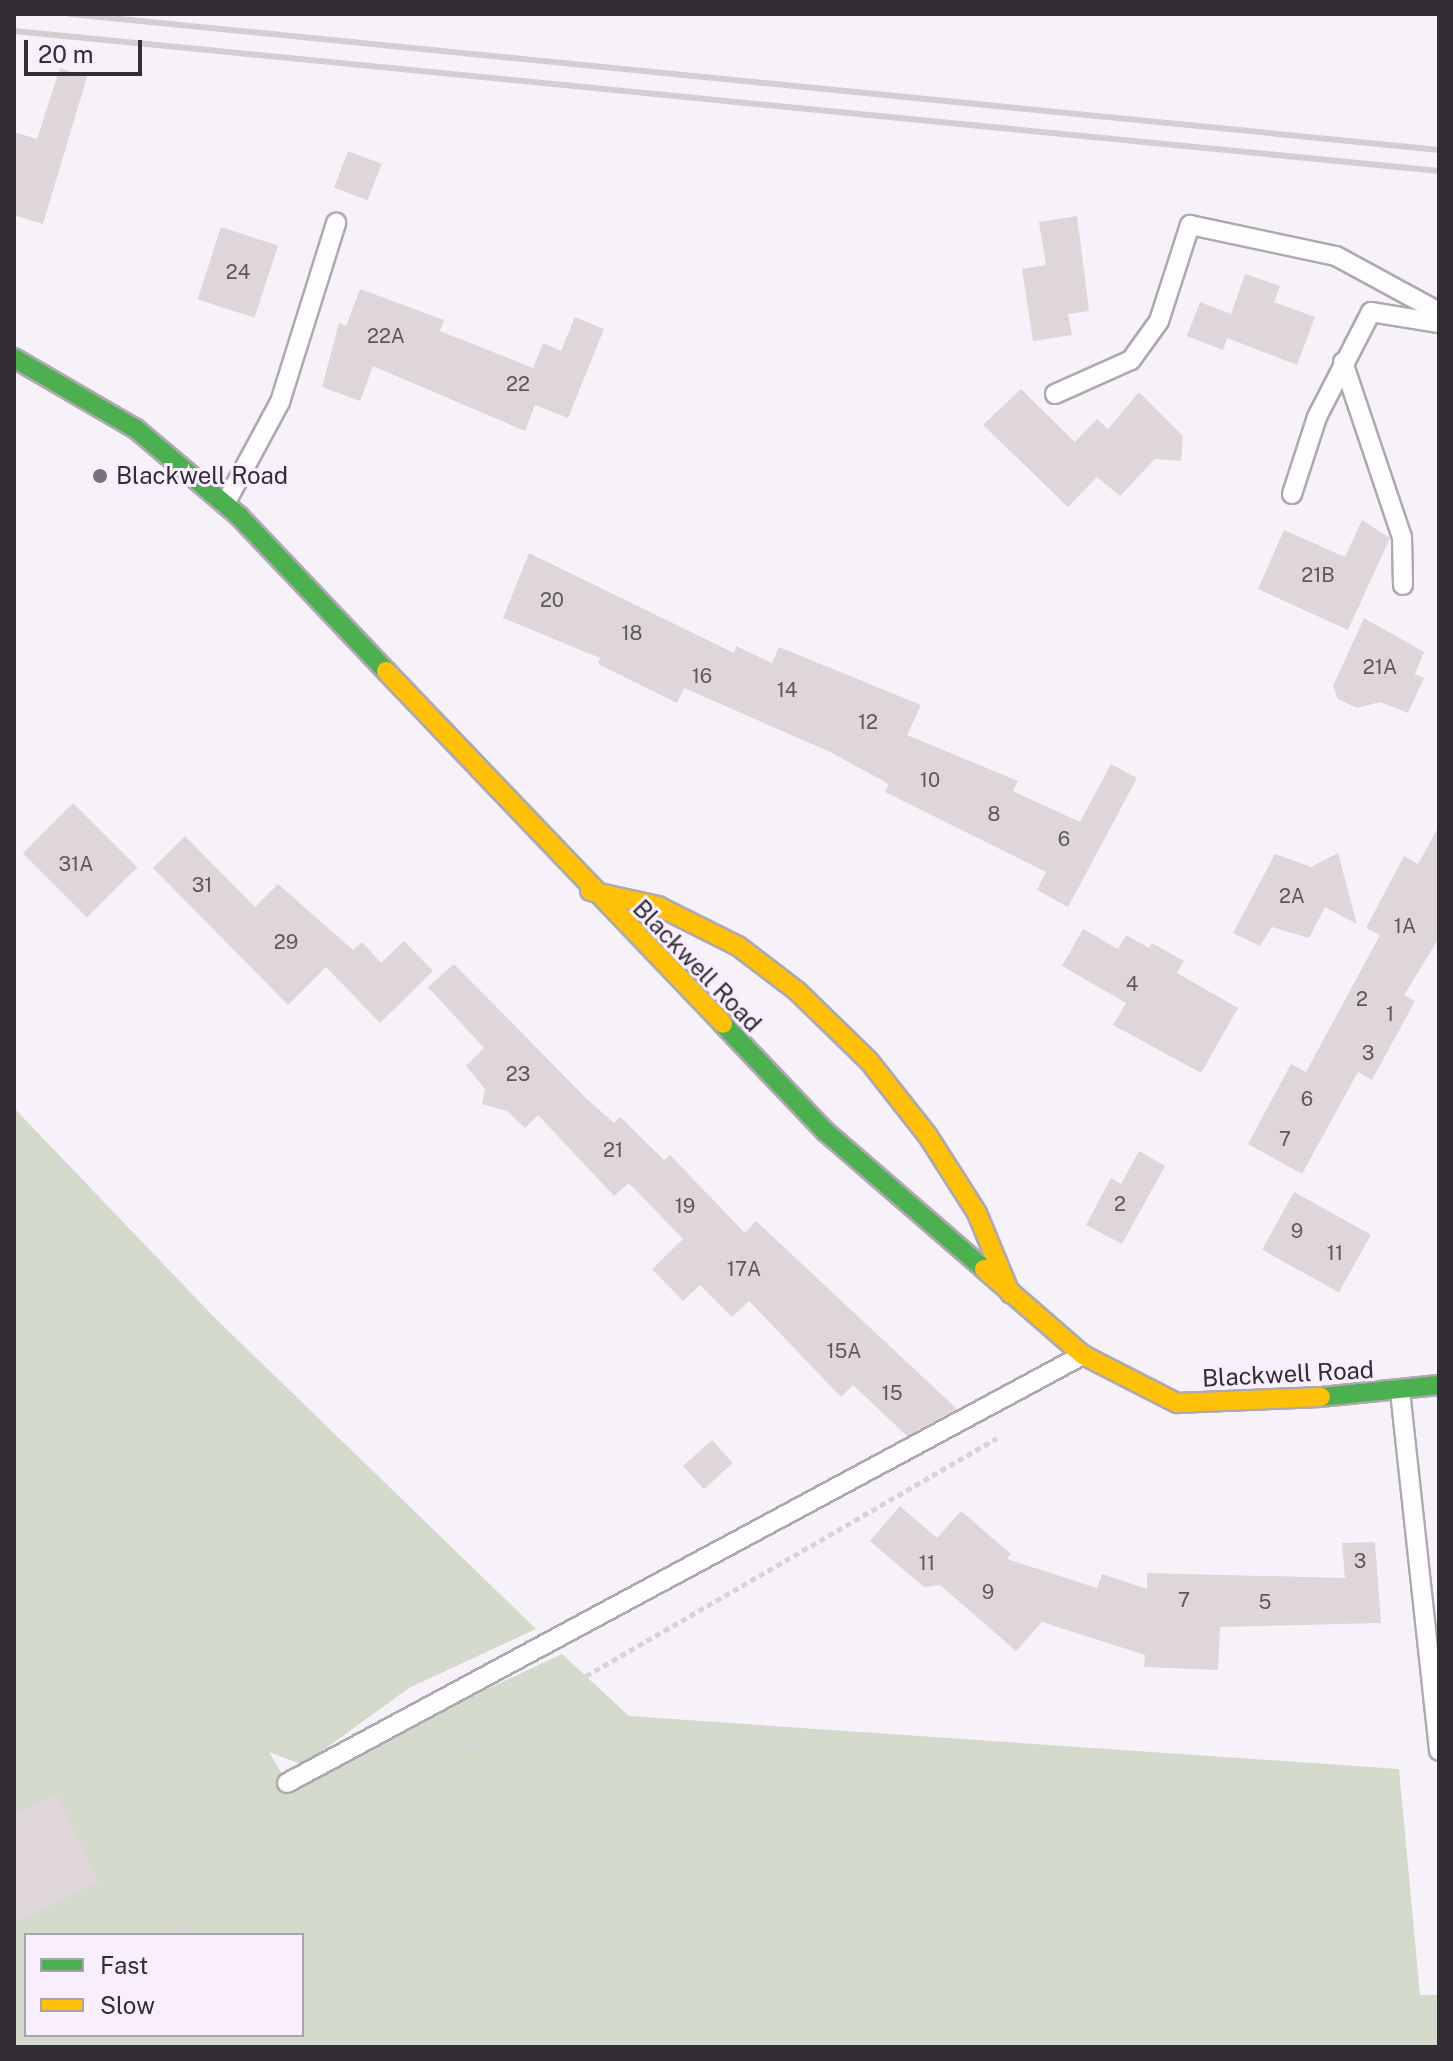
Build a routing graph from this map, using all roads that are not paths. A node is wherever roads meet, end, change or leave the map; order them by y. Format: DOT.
graph roads {
  1 [pos="336,223"];
  2 [pos="1439,312"];
  3 [pos="1439,323"];
  4 [pos="14,358"];
  5 [pos="1343,362"];
  6 [pos="1055,394"];
  7 [pos="1292,494"];
  8 [pos="225,504"];
  9 [pos="1403,585"];
  10 [pos="590,891"];
  11 [pos="1014,1303"];
  12 [pos="1083,1355"];
  13 [pos="1439,1385"];
  14 [pos="1400,1391"];
  15 [pos="1439,1751"];
  16 [pos="287,1783"];
  1 -- 8 [label="lane"];
  2 -- 6 [label="lane"];
  3 -- 5 [label="lane"];
  4 -- 8 [label="street, Blackwell Road"];
  5 -- 7 [label="lane"];
  5 -- 9 [label="lane"];
  8 -- 10 [label="street, Blackwell Road"];
  10 -- 11 [label="street, Blackwell Road"];
  10 -- 11 [label="street"];
  11 -- 12 [label="street, Blackwell Road"];
  12 -- 14 [label="street, Blackwell Road"];
  12 -- 16 [label="lane"];
  13 -- 14 [label="street, Blackwell Road"];
  14 -- 15 [label="lane"];
}
